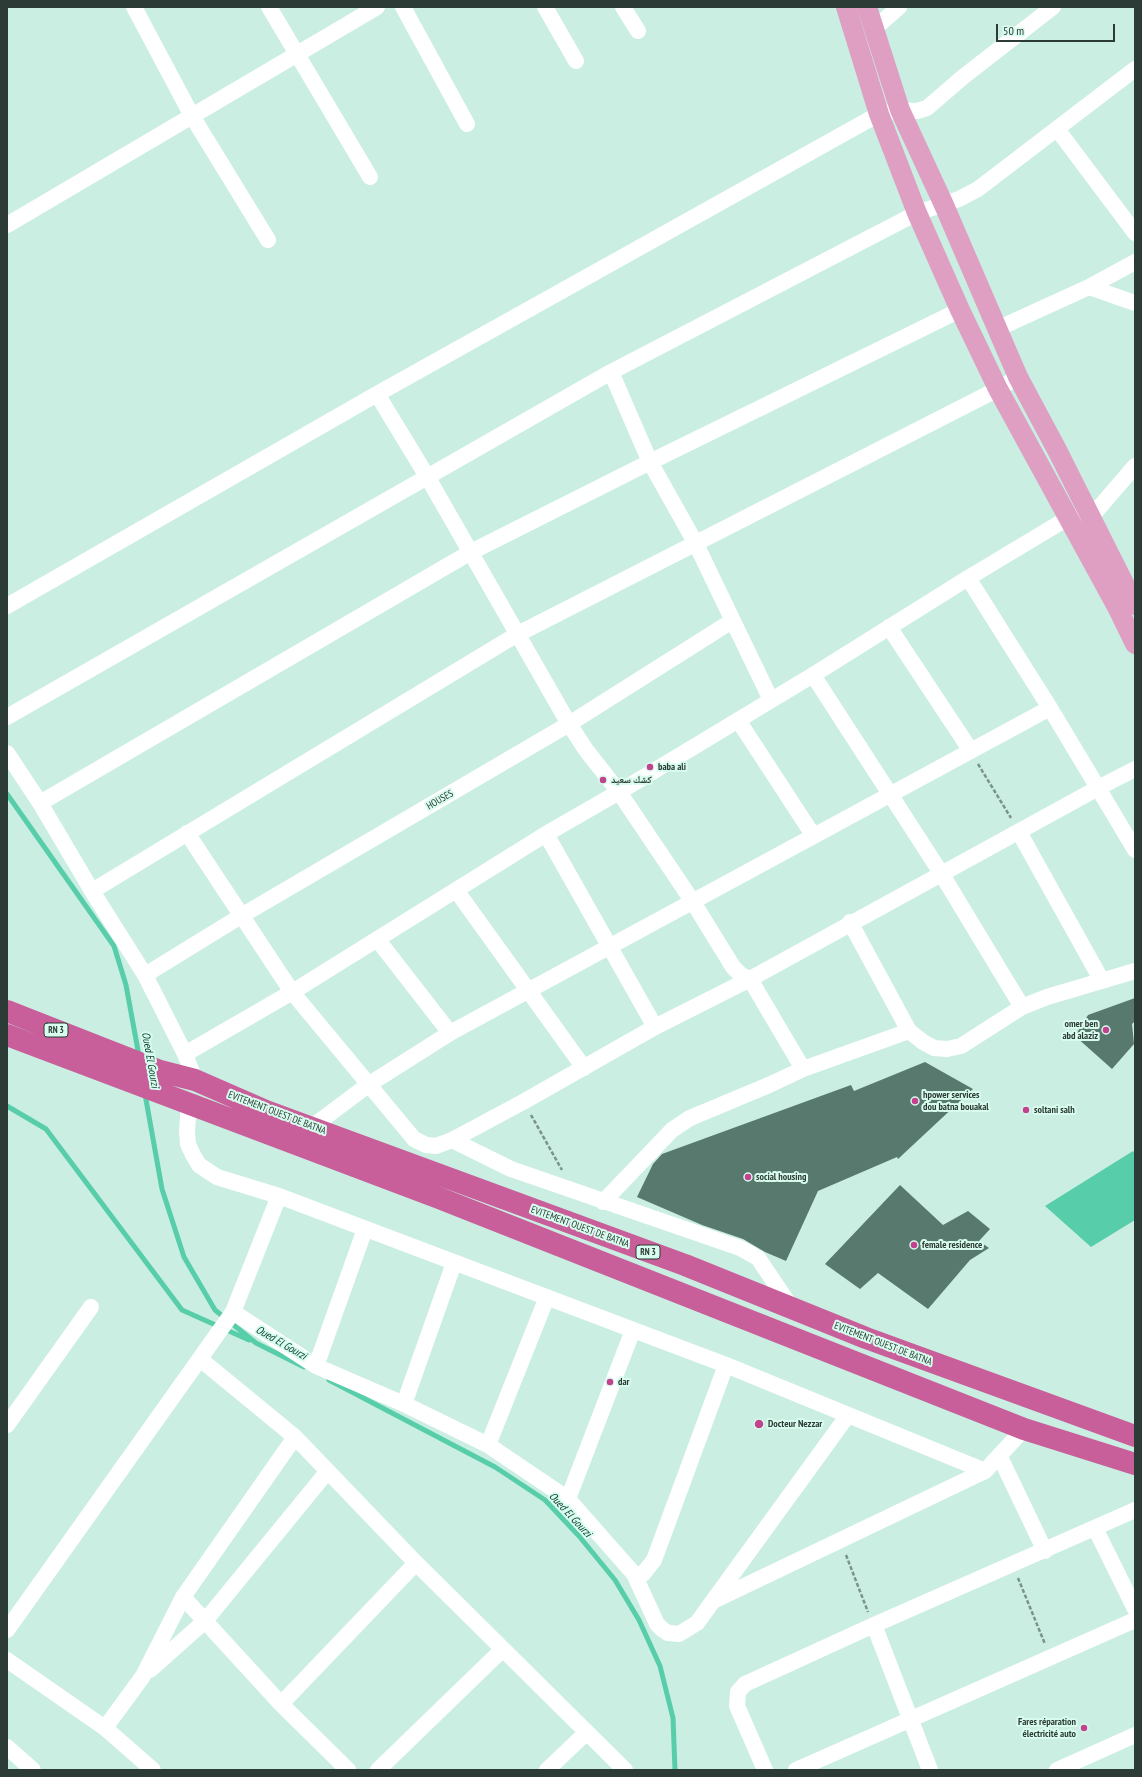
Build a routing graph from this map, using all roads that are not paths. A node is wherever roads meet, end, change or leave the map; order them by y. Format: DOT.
graph roads {
  1 [pos="134,7"];
  2 [pos="269,7"];
  3 [pos="377,7"];
  4 [pos="403,7"];
  5 [pos="545,7"];
  6 [pos="623,7"];
  7 [pos="846,7"];
  8 [pos="867,7"];
  9 [pos="899,7"];
  10 [pos="1053,7"];
  11 [pos="874,29"];
  12 [pos="638,31"];
  13 [pos="298,54"];
  14 [pos="576,61"];
  15 [pos="1134,71"];
  16 [pos="900,110"];
  17 [pos="879,114"];
  18 [pos="192,116"];
  19 [pos="467,124"];
  20 [pos="1057,129"];
  21 [pos="370,177"];
  22 [pos="944,205"];
  23 [pos="918,213"];
  24 [pos="7,225"];
  25 [pos="1135,232"];
  26 [pos="268,240"];
  27 [pos="1135,262"];
  28 [pos="1089,287"];
  29 [pos="1135,303"];
  30 [pos="960,310"];
  31 [pos="997,329"];
  32 [pos="610,372"];
  33 [pos="1018,377"];
  34 [pos="998,390"];
  35 [pos="377,394"];
  36 [pos="650,462"];
  37 [pos="1135,466"];
  38 [pos="428,478"];
  39 [pos="1091,517"];
  40 [pos="1068,518"];
  41 [pos="696,544"];
  42 [pos="471,552"];
  43 [pos="968,578"];
  44 [pos="1135,605"];
  45 [pos="7,606"];
  46 [pos="732,621"];
  47 [pos="890,627"];
  48 [pos="516,635"];
  49 [pos="1135,644"];
  50 [pos="813,675"];
  51 [pos="772,700"];
  52 [pos="1050,708"];
  53 [pos="7,717"];
  54 [pos="738,720"];
  55 [pos="569,724"];
  56 [pos="971,751"];
  57 [pos="7,753"];
  58 [pos="1135,769"];
  59 [pos="1098,788"];
  60 [pos="619,792"];
  61 [pos="890,794"];
  62 [pos="40,802"];
  63 [pos="1019,832"];
  64 [pos="187,833"];
  65 [pos="546,834"];
  66 [pos="814,835"];
  67 [pos="1135,850"];
  68 [pos="941,873"];
  69 [pos="456,890"];
  70 [pos="92,891"];
  71 [pos="693,902"];
  72 [pos="241,916"];
  73 [pos="850,922"];
  74 [pos="377,939"];
  75 [pos="610,946"];
  76 [pos="1135,971"];
  77 [pos="145,975"];
  78 [pos="750,979"];
  79 [pos="1102,981"];
  80 [pos="528,991"];
  81 [pos="292,992"];
  82 [pos="1022,1007"];
  83 [pos="7,1011"];
  84 [pos="655,1027"];
  85 [pos="908,1031"];
  86 [pos="450,1033"];
  87 [pos="7,1035"];
  88 [pos="185,1054"];
  89 [pos="584,1068"];
  90 [pos="803,1069"];
  91 [pos="195,1080"];
  92 [pos="368,1085"];
  93 [pos="189,1104"];
  94 [pos="312,1127"];
  95 [pos="452,1140"];
  96 [pos="426,1145"];
  97 [pos="427,1171"];
  98 [pos="279,1196"];
  99 [pos="603,1202"];
  100 [pos="365,1229"];
  101 [pos="454,1263"];
  102 [pos="547,1297"];
  103 [pos="91,1307"];
  104 [pos="791,1308"];
  105 [pos="230,1316"];
  106 [pos="633,1330"];
  107 [pos="200,1359"];
  108 [pos="726,1365"];
  109 [pos="316,1366"];
  110 [pos="404,1404"];
  111 [pos="848,1415"];
  112 [pos="7,1425"];
  113 [pos="1024,1429"];
  114 [pos="1135,1436"];
  115 [pos="295,1437"];
  116 [pos="488,1445"];
  117 [pos="1000,1457"];
  118 [pos="1135,1464"];
  119 [pos="985,1471"];
  120 [pos="327,1472"];
  121 [pos="568,1499"];
  122 [pos="1135,1510"];
  123 [pos="1095,1528"];
  124 [pos="1045,1551"];
  125 [pos="416,1563"];
  126 [pos="634,1574"];
  127 [pos="183,1597"];
  128 [pos="713,1601"];
  129 [pos="1135,1609"];
  130 [pos="1135,1620"];
  131 [pos="206,1621"];
  132 [pos="874,1625"];
  133 [pos="7,1630"];
  134 [pos="503,1649"];
  135 [pos="7,1660"];
  136 [pos="143,1676"];
  137 [pos="281,1704"];
  138 [pos="909,1720"];
  139 [pos="105,1728"];
  140 [pos="586,1733"];
  141 [pos="1135,1735"];
  142 [pos="7,1747"];
  143 [pos="33,1770"];
  144 [pos="153,1770"];
  145 [pos="348,1770"];
  146 [pos="378,1770"];
  147 [pos="547,1770"];
  148 [pos="625,1770"];
  149 [pos="764,1770"];
  150 [pos="796,1770"];
  151 [pos="930,1770"];
  152 [pos="1057,1770"];
  1 -- 18 [label="street"];
  2 -- 13 [label="street"];
  3 -- 13 [label="street"];
  4 -- 19 [label="street"];
  5 -- 14 [label="street"];
  6 -- 12 [label="street"];
  7 -- 17 [label="main road"];
  8 -- 11 [label="main road"];
  9 -- 11 [label="street"];
  10 -- 16 [label="street"];
  11 -- 16 [label="main road"];
  13 -- 18 [label="street"];
  13 -- 21 [label="street"];
  15 -- 20 [label="street"];
  16 -- 17 [label="street"];
  16 -- 22 [label="main road"];
  17 -- 23 [label="main road"];
  17 -- 35 [label="street"];
  18 -- 24 [label="street"];
  18 -- 26 [label="street"];
  20 -- 22 [label="street"];
  20 -- 25 [label="street"];
  22 -- 23 [label="street"];
  22 -- 31 [label="main road"];
  23 -- 30 [label="main road"];
  23 -- 32 [label="street"];
  27 -- 28 [label="street"];
  28 -- 29 [label="street"];
  28 -- 31 [label="street"];
  30 -- 34 [label="main road"];
  30 -- 36 [label="street"];
  31 -- 33 [label="main road"];
  32 -- 36 [label="street"];
  32 -- 38 [label="street"];
  33 -- 34 [label="street"];
  33 -- 39 [label="main road"];
  34 -- 40 [label="main road"];
  34 -- 41 [label="street"];
  35 -- 38 [label="street"];
  35 -- 45 [label="street"];
  36 -- 41 [label="street"];
  36 -- 42 [label="street"];
  37 -- 39 [label="street"];
  38 -- 42 [label="street"];
  38 -- 53 [label="street"];
  39 -- 40 [label="street"];
  39 -- 44 [label="main road"];
  40 -- 43 [label="street"];
  40 -- 49 [label="main road"];
  41 -- 46 [label="street"];
  41 -- 48 [label="street"];
  42 -- 48 [label="street"];
  42 -- 62 [label="street"];
  43 -- 47 [label="street"];
  43 -- 52 [label="street"];
  46 -- 51 [label="street"];
  46 -- 55 [label="street, HOUSES"];
  47 -- 50 [label="street"];
  47 -- 56 [label="street"];
  48 -- 55 [label="street"];
  48 -- 64 [label="street"];
  50 -- 51 [label="street"];
  50 -- 61 [label="street"];
  51 -- 54 [label="street"];
  52 -- 56 [label="street"];
  52 -- 59 [label="street"];
  54 -- 60 [label="street"];
  54 -- 66 [label="street"];
  55 -- 60 [label="street"];
  55 -- 72 [label="street, HOUSES"];
  56 -- 61 [label="street"];
  57 -- 62 [label="street"];
  58 -- 59 [label="street"];
  59 -- 63 [label="street"];
  59 -- 67 [label="street"];
  60 -- 65 [label="street"];
  60 -- 71 [label="street"];
  61 -- 66 [label="street"];
  61 -- 68 [label="street"];
  62 -- 70 [label="street"];
  63 -- 68 [label="street"];
  63 -- 79 [label="street"];
  64 -- 70 [label="street"];
  64 -- 72 [label="street"];
  65 -- 69 [label="street"];
  65 -- 75 [label="street"];
  66 -- 71 [label="street"];
  68 -- 73 [label="street"];
  68 -- 82 [label="street"];
  69 -- 74 [label="street"];
  69 -- 80 [label="street"];
  70 -- 77 [label="street"];
  71 -- 75 [label="street"];
  71 -- 78 [label="street"];
  72 -- 77 [label="street, HOUSES"];
  72 -- 81 [label="street"];
  73 -- 78 [label="street"];
  73 -- 85 [label="street"];
  74 -- 81 [label="street"];
  74 -- 86 [label="street"];
  75 -- 80 [label="street"];
  75 -- 84 [label="street"];
  76 -- 79 [label="street"];
  77 -- 88 [label="street"];
  78 -- 84 [label="street"];
  78 -- 90 [label="street"];
  79 -- 82 [label="street"];
  80 -- 86 [label="street"];
  80 -- 89 [label="street"];
  81 -- 88 [label="street"];
  81 -- 92 [label="street"];
  82 -- 85 [label="street"];
  83 -- 91 [label="highway, EVITEMENT OUEST DE BATNA / RN 3"];
  84 -- 89 [label="street"];
  85 -- 90 [label="street"];
  86 -- 92 [label="street"];
  87 -- 93 [label="highway, RN 3"];
  88 -- 91 [label="street"];
  89 -- 95 [label="street"];
  90 -- 99 [label="street"];
  91 -- 94 [label="highway, EVITEMENT OUEST DE BATNA / RN 3"];
  92 -- 94 [label="street"];
  92 -- 96 [label="street"];
  93 -- 98 [label="street"];
  93 -- 113 [label="highway, RN 3"];
  94 -- 97 [label="highway, EVITEMENT OUEST DE BATNA / RN 3"];
  95 -- 96 [label="street"];
  95 -- 99 [label="street"];
  96 -- 97 [label="street"];
  97 -- 104 [label="highway, EVITEMENT OUEST DE BATNA / RN 3"];
  98 -- 100 [label="street"];
  98 -- 105 [label="street"];
  99 -- 104 [label="street"];
  100 -- 101 [label="street"];
  100 -- 109 [label="street"];
  101 -- 102 [label="street"];
  101 -- 110 [label="street"];
  102 -- 106 [label="street"];
  102 -- 116 [label="street"];
  103 -- 112 [label="street"];
  104 -- 114 [label="highway, EVITEMENT OUEST DE BATNA / RN 3"];
  105 -- 107 [label="street"];
  105 -- 109 [label="street"];
  106 -- 108 [label="street"];
  106 -- 121 [label="street"];
  107 -- 115 [label="street"];
  107 -- 133 [label="street"];
  108 -- 111 [label="street"];
  108 -- 126 [label="street"];
  109 -- 110 [label="street"];
  110 -- 116 [label="street"];
  111 -- 119 [label="street"];
  111 -- 128 [label="street"];
  113 -- 117 [label="street"];
  113 -- 118 [label="highway, RN 3"];
  115 -- 120 [label="street"];
  115 -- 127 [label="street"];
  116 -- 121 [label="street"];
  117 -- 119 [label="street"];
  117 -- 124 [label="street"];
  119 -- 128 [label="street"];
  120 -- 125 [label="street"];
  120 -- 131 [label="street"];
  121 -- 126 [label="street"];
  122 -- 123 [label="street"];
  123 -- 124 [label="street"];
  123 -- 129 [label="street"];
  124 -- 132 [label="street"];
  125 -- 134 [label="street"];
  125 -- 137 [label="street"];
  126 -- 128 [label="street"];
  127 -- 131 [label="street"];
  127 -- 136 [label="street"];
  130 -- 138 [label="street"];
  131 -- 136 [label="street"];
  131 -- 137 [label="street"];
  132 -- 138 [label="street"];
  132 -- 149 [label="street"];
  134 -- 140 [label="street"];
  134 -- 146 [label="street"];
  135 -- 139 [label="street"];
  136 -- 139 [label="street"];
  137 -- 145 [label="street"];
  138 -- 150 [label="street"];
  138 -- 151 [label="street"];
  139 -- 144 [label="street"];
  140 -- 147 [label="street"];
  140 -- 148 [label="street"];
  141 -- 152 [label="street"];
  142 -- 143 [label="street"];
}
